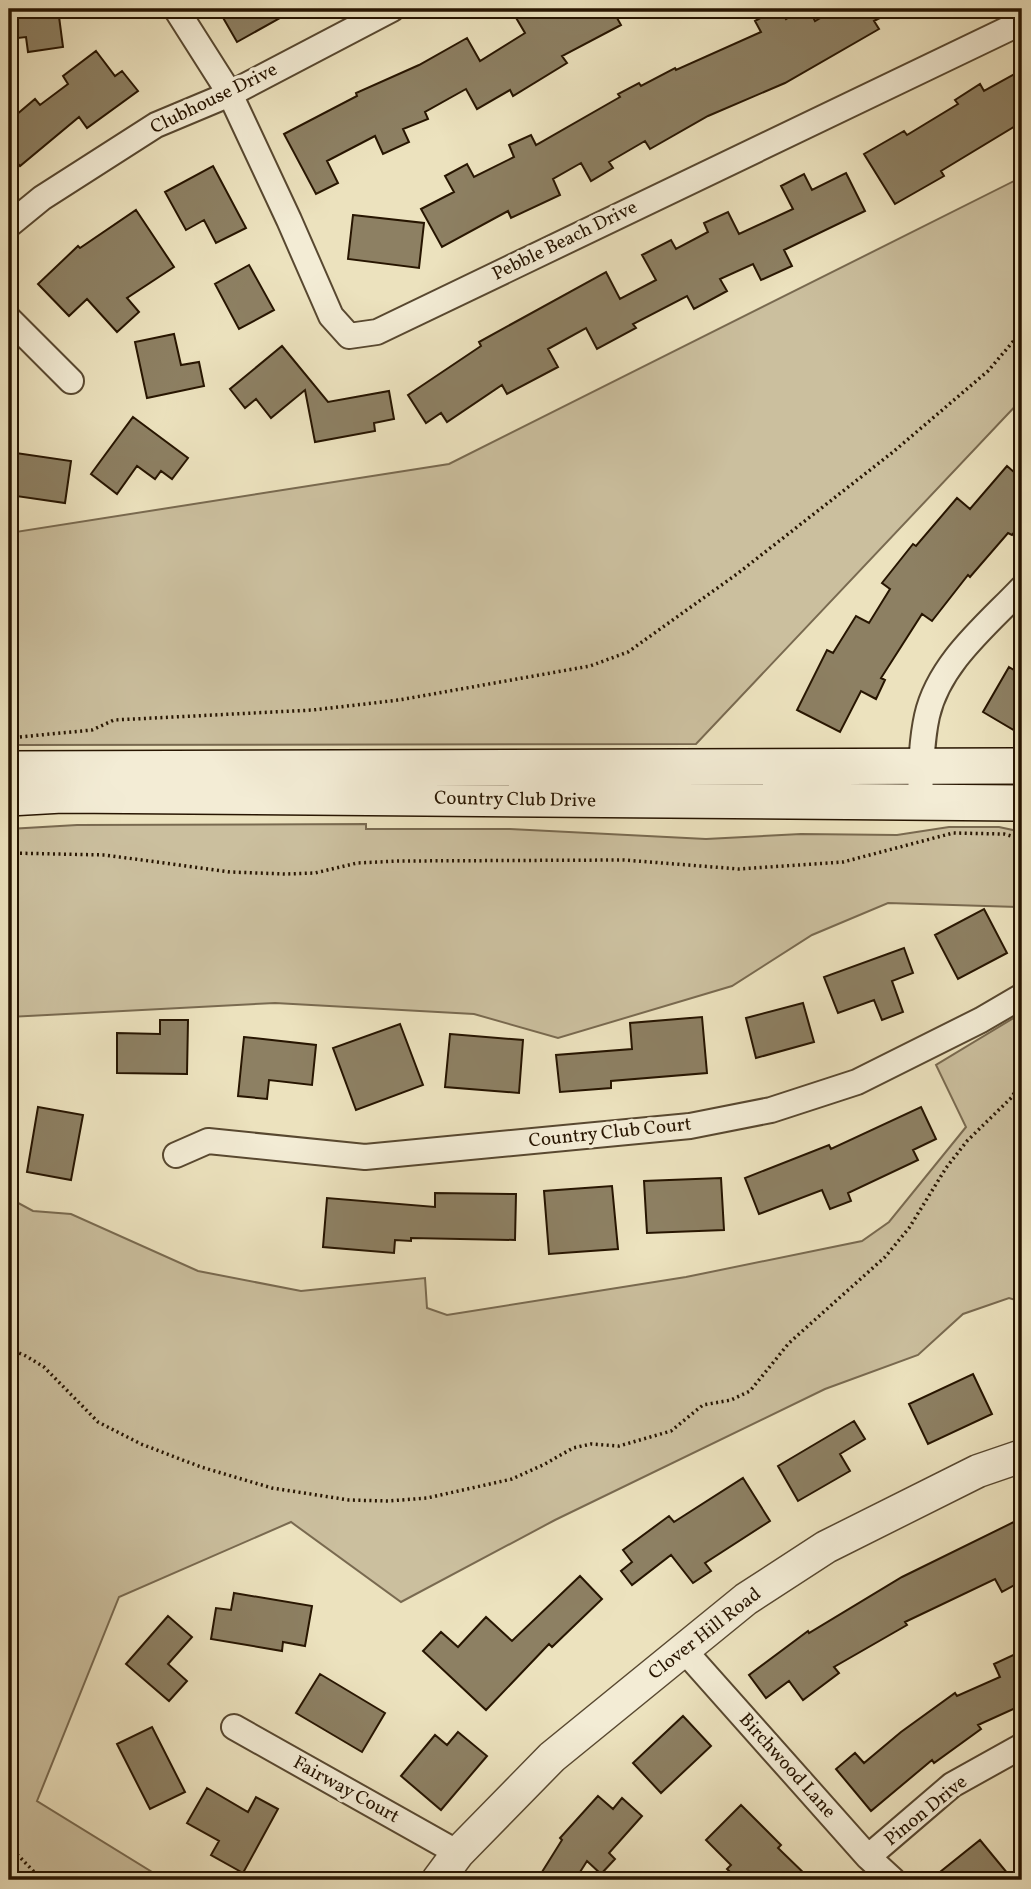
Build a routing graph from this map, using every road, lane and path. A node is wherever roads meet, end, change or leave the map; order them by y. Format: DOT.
graph roads {
  1 [pos="176,9"];
  2 [pos="392,9"];
  3 [pos="1022,19"];
  4 [pos="230,94"];
  5 [pos="9,225"];
  6 [pos="9,319"];
  7 [pos="1022,331"];
  8 [pos="71,381"];
  9 [pos="1022,588"];
  10 [pos="9,738"];
  11 [pos="922,765"];
  12 [pos="1022,766"];
  13 [pos="9,769"];
  14 [pos="9,798"];
  15 [pos="920,801"];
  16 [pos="1022,803"];
  17 [pos="1022,839"];
  18 [pos="9,853"];
  19 [pos="1022,996"];
  20 [pos="1022,1080"];
  21 [pos="176,1155"];
  22 [pos="9,1349"];
  23 [pos="1022,1456"];
  24 [pos="683,1649"];
  25 [pos="234,1727"];
  26 [pos="1022,1746"];
  27 [pos="9,1835"];
  28 [pos="458,1853"];
  29 [pos="868,1857"];
  30 [pos="42,1880"];
  31 [pos="438,1880"];
  32 [pos="893,1880"];
  1 -- 4 [label="street"];
  2 -- 4 [label="street, Clubhouse Drive"];
  3 -- 4 [label="street, Pebble Beach Drive"];
  4 -- 5 [label="street, Clubhouse Drive"];
  6 -- 8 [label="street"];
  7 -- 10 [label="path"];
  9 -- 11 [label="street"];
  11 -- 12 [label="main road, Country Club Drive"];
  11 -- 13 [label="main road, Country Club Drive"];
  11 -- 15 [label="street"];
  14 -- 15 [label="main road, Country Club Drive"];
  15 -- 16 [label="main road, Country Club Drive"];
  17 -- 18 [label="path"];
  19 -- 21 [label="street, Country Club Court"];
  20 -- 22 [label="path"];
  23 -- 24 [label="street, Clover Hill Road"];
  24 -- 28 [label="street, Clover Hill Road"];
  24 -- 29 [label="street, Birchwood Lane"];
  25 -- 28 [label="street, Fairway Court"];
  26 -- 29 [label="street, Pinon Drive"];
  27 -- 30 [label="path"];
  28 -- 31 [label="street, Clover Hill Road"];
  29 -- 32 [label="street, Birchwood Lane"];
}
